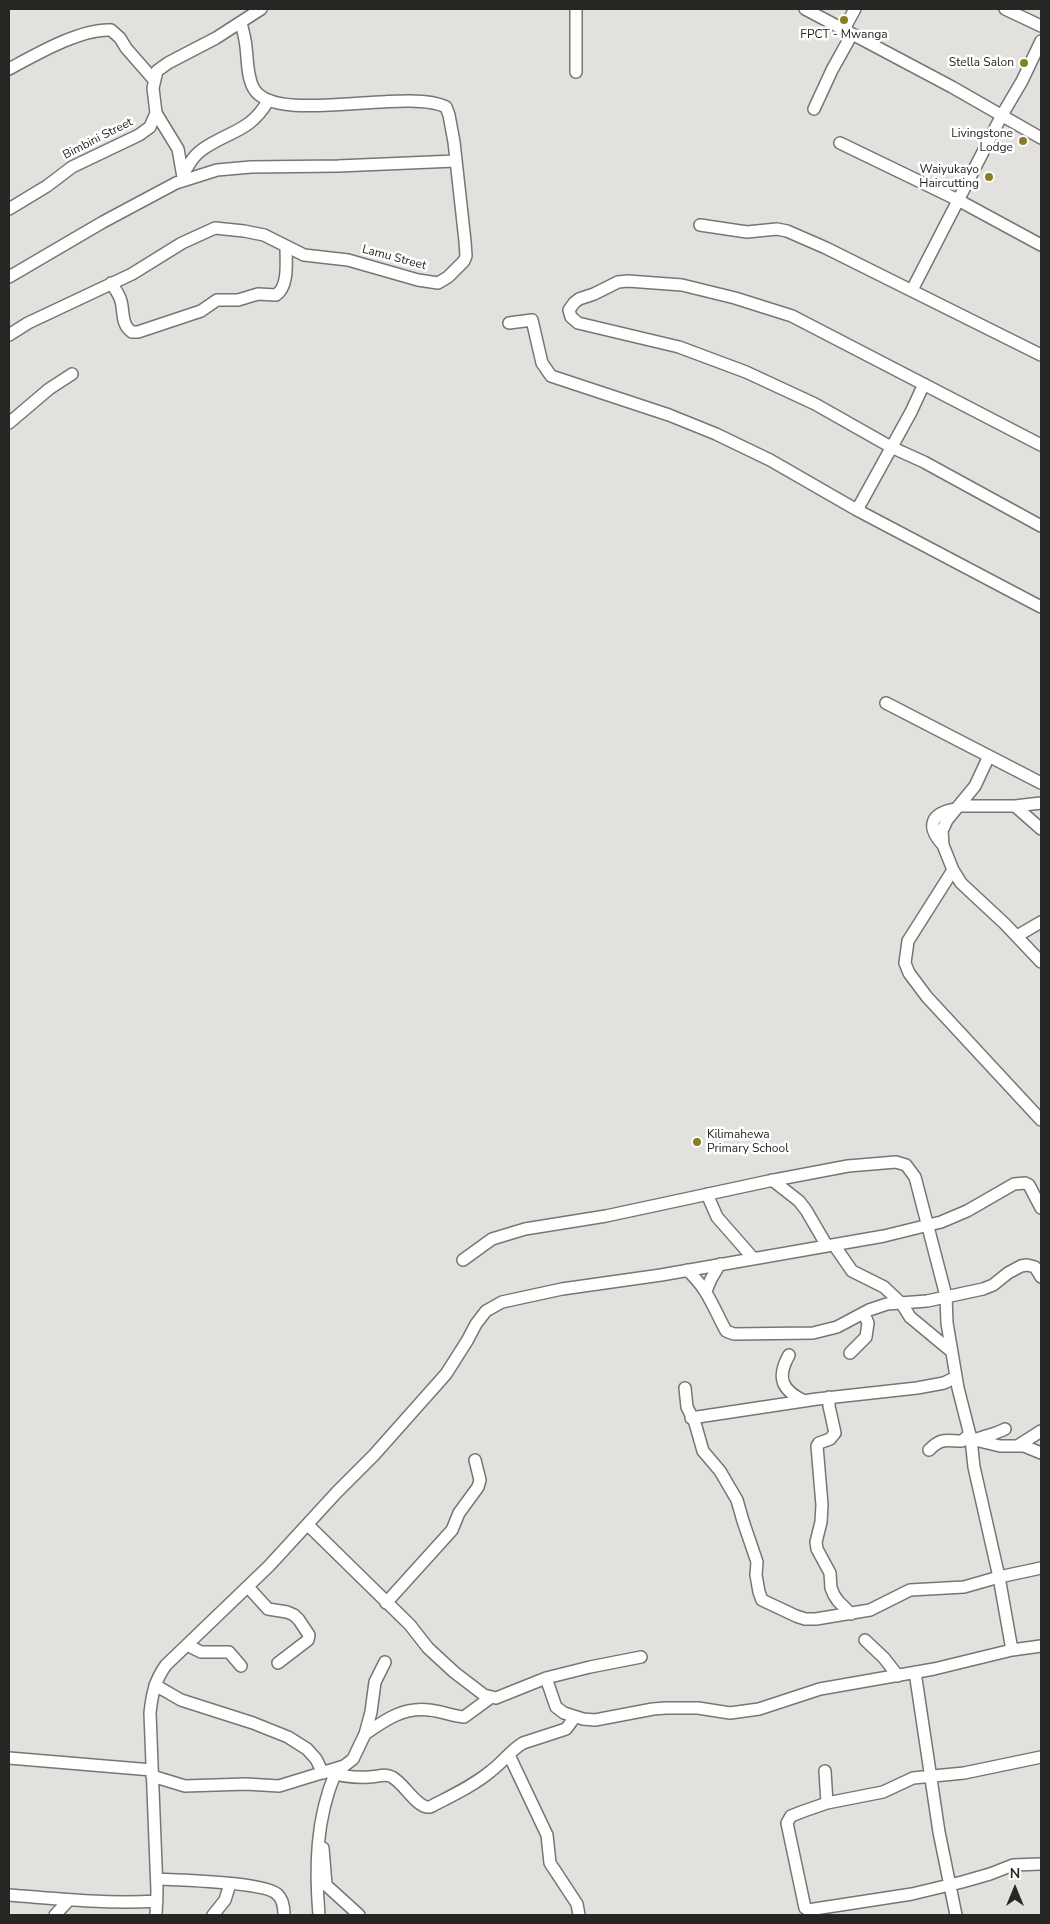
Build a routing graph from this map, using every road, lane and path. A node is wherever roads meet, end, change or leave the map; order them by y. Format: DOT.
graph roads {
  1 [pos="261,9"];
  2 [pos="576,9"];
  3 [pos="805,9"];
  4 [pos="855,9"];
  5 [pos="1005,9"];
  6 [pos="241,22"];
  7 [pos="1041,26"];
  8 [pos="848,31"];
  9 [pos="1041,40"];
  10 [pos="9,69"];
  11 [pos="576,72"];
  12 [pos="154,80"];
  13 [pos="268,101"];
  14 [pos="814,110"];
  15 [pos="156,113"];
  16 [pos="1002,115"];
  17 [pos="1041,138"];
  18 [pos="840,143"];
  19 [pos="455,161"];
  20 [pos="183,176"];
  21 [pos="958,200"];
  22 [pos="9,209"];
  23 [pos="700,225"];
  24 [pos="1041,245"];
  25 [pos="286,247"];
  26 [pos="9,277"];
  27 [pos="110,283"];
  28 [pos="912,290"];
  29 [pos="509,323"];
  30 [pos="9,335"];
  31 [pos="1041,355"];
  32 [pos="72,374"];
  33 [pos="924,384"];
  34 [pos="9,423"];
  35 [pos="1041,445"];
  36 [pos="891,447"];
  37 [pos="857,510"];
  38 [pos="1041,526"];
  39 [pos="1041,607"];
  40 [pos="886,703"];
  41 [pos="990,756"];
  42 [pos="1041,783"];
  43 [pos="1041,804"];
  44 [pos="1015,806"];
  45 [pos="957,807"];
  46 [pos="1041,829"];
  47 [pos="953,870"];
  48 [pos="1041,922"];
  49 [pos="1017,936"];
  50 [pos="1041,962"];
  51 [pos="1041,1120"];
  52 [pos="772,1180"];
  53 [pos="707,1194"];
  54 [pos="1041,1208"];
  55 [pos="928,1225"];
  56 [pos="830,1245"];
  57 [pos="753,1258"];
  58 [pos="463,1260"];
  59 [pos="720,1264"];
  60 [pos="687,1270"];
  61 [pos="1041,1277"];
  62 [pos="706,1291"];
  63 [pos="946,1296"];
  64 [pos="902,1304"];
  65 [pos="864,1314"];
  66 [pos="951,1351"];
  67 [pos="850,1353"];
  68 [pos="789,1355"];
  69 [pos="956,1377"];
  70 [pos="686,1388"];
  71 [pos="829,1397"];
  72 [pos="804,1401"];
  73 [pos="691,1418"];
  74 [pos="1005,1428"];
  75 [pos="1041,1431"];
  76 [pos="973,1437"];
  77 [pos="1019,1445"];
  78 [pos="929,1450"];
  79 [pos="1041,1453"];
  80 [pos="475,1460"];
  81 [pos="308,1525"];
  82 [pos="1041,1568"];
  83 [pos="999,1577"];
  84 [pos="248,1587"];
  85 [pos="386,1603"];
  86 [pos="851,1614"];
  87 [pos="865,1640"];
  88 [pos="187,1645"];
  89 [pos="1041,1646"];
  90 [pos="1012,1650"];
  91 [pos="642,1657"];
  92 [pos="385,1662"];
  93 [pos="278,1663"];
  94 [pos="242,1666"];
  95 [pos="915,1672"];
  96 [pos="898,1676"];
  97 [pos="546,1678"];
  98 [pos="155,1685"];
  99 [pos="490,1698"];
  100 [pos="575,1717"];
  101 [pos="365,1734"];
  102 [pos="509,1755"];
  103 [pos="1041,1756"];
  104 [pos="9,1758"];
  105 [pos="825,1771"];
  106 [pos="152,1773"];
  107 [pos="328,1773"];
  108 [pos="931,1775"];
  109 [pos="828,1803"];
  110 [pos="320,1826"];
  111 [pos="1041,1864"];
  112 [pos="157,1880"];
  113 [pos="230,1884"];
  114 [pos="950,1885"];
  115 [pos="9,1894"];
  116 [pos="68,1901"];
  117 [pos="156,1901"];
  118 [pos="55,1915"];
  119 [pos="156,1915"];
  120 [pos="213,1915"];
  121 [pos="284,1915"];
  122 [pos="319,1915"];
  123 [pos="359,1915"];
  124 [pos="579,1915"];
  125 [pos="956,1915"];
  1 -- 6 [label="street"];
  2 -- 11 [label="street"];
  3 -- 8 [label="street"];
  4 -- 8 [label="street"];
  5 -- 7 [label="street"];
  6 -- 12 [label="street"];
  6 -- 13 [label="street"];
  8 -- 14 [label="street"];
  8 -- 16 [label="street"];
  9 -- 16 [label="street"];
  10 -- 12 [label="street"];
  12 -- 15 [label="street"];
  13 -- 19 [label="street, Lamu Street"];
  13 -- 20 [label="street"];
  15 -- 20 [label="street"];
  15 -- 22 [label="street, Bimbini Street"];
  16 -- 17 [label="street"];
  16 -- 21 [label="street"];
  18 -- 21 [label="street"];
  19 -- 20 [label="street"];
  19 -- 25 [label="street, Lamu Street"];
  20 -- 26 [label="street"];
  21 -- 24 [label="street"];
  21 -- 28 [label="street"];
  23 -- 28 [label="street"];
  25 -- 27 [label="street, Lamu Street"];
  25 -- 27 [label="street"];
  27 -- 30 [label="street, Lamu Street"];
  28 -- 31 [label="street"];
  29 -- 37 [label="street"];
  32 -- 34 [label="street"];
  33 -- 35 [label="street"];
  33 -- 36 [label="street"];
  33 -- 36 [label="street"];
  36 -- 37 [label="street"];
  36 -- 38 [label="street"];
  37 -- 39 [label="street"];
  40 -- 41 [label="street"];
  41 -- 42 [label="street"];
  41 -- 45 [label="street"];
  43 -- 44 [label="street"];
  44 -- 45 [label="street"];
  44 -- 46 [label="street"];
  45 -- 47 [label="street"];
  47 -- 49 [label="street"];
  47 -- 51 [label="street"];
  48 -- 49 [label="street"];
  49 -- 50 [label="street"];
  52 -- 53 [label="street"];
  52 -- 55 [label="street"];
  52 -- 56 [label="street"];
  53 -- 57 [label="street"];
  53 -- 58 [label="street"];
  54 -- 55 [label="street"];
  55 -- 56 [label="street"];
  55 -- 63 [label="street"];
  56 -- 57 [label="street"];
  56 -- 64 [label="street"];
  57 -- 59 [label="street"];
  59 -- 60 [label="street"];
  59 -- 62 [label="street"];
  60 -- 62 [label="street"];
  60 -- 81 [label="street"];
  61 -- 63 [label="street"];
  62 -- 65 [label="street"];
  63 -- 64 [label="street"];
  63 -- 66 [label="street"];
  64 -- 65 [label="street"];
  64 -- 66 [label="street"];
  65 -- 67 [label="street"];
  66 -- 69 [label="street"];
  68 -- 72 [label="street"];
  69 -- 71 [label="street"];
  69 -- 76 [label="street"];
  70 -- 73 [label="street"];
  71 -- 72 [label="street"];
  71 -- 86 [label="street"];
  72 -- 73 [label="street"];
  73 -- 86 [label="street"];
  74 -- 76 [label="street"];
  75 -- 77 [label="street"];
  76 -- 77 [label="street"];
  76 -- 78 [label="street"];
  76 -- 83 [label="street"];
  77 -- 79 [label="street"];
  80 -- 85 [label="street"];
  81 -- 84 [label="street"];
  81 -- 85 [label="street"];
  82 -- 83 [label="street"];
  83 -- 86 [label="street"];
  83 -- 90 [label="street"];
  84 -- 88 [label="street"];
  84 -- 93 [label="street"];
  85 -- 99 [label="street"];
  87 -- 96 [label="street"];
  88 -- 94 [label="street"];
  88 -- 98 [label="street"];
  89 -- 90 [label="street"];
  90 -- 95 [label="street"];
  91 -- 97 [label="street"];
  92 -- 101 [label="street"];
  95 -- 96 [label="street"];
  95 -- 108 [label="street"];
  96 -- 100 [label="street"];
  97 -- 99 [label="street"];
  97 -- 100 [label="street"];
  98 -- 106 [label="street"];
  98 -- 107 [label="street"];
  99 -- 101 [label="street"];
  100 -- 102 [label="street"];
  101 -- 107 [label="street"];
  102 -- 107 [label="street"];
  102 -- 124 [label="street"];
  103 -- 108 [label="street"];
  104 -- 106 [label="street"];
  105 -- 109 [label="street"];
  106 -- 107 [label="street"];
  106 -- 112 [label="street"];
  107 -- 110 [label="street"];
  108 -- 109 [label="street"];
  108 -- 114 [label="street"];
  109 -- 114 [label="street"];
  110 -- 122 [label="street"];
  110 -- 123 [label="street"];
  111 -- 114 [label="street"];
  112 -- 113 [label="street"];
  112 -- 117 [label="street"];
  113 -- 120 [label="street"];
  113 -- 121 [label="street"];
  114 -- 125 [label="street"];
  115 -- 116 [label="street"];
  116 -- 117 [label="street"];
  116 -- 118 [label="street"];
  117 -- 119 [label="street"];
}
